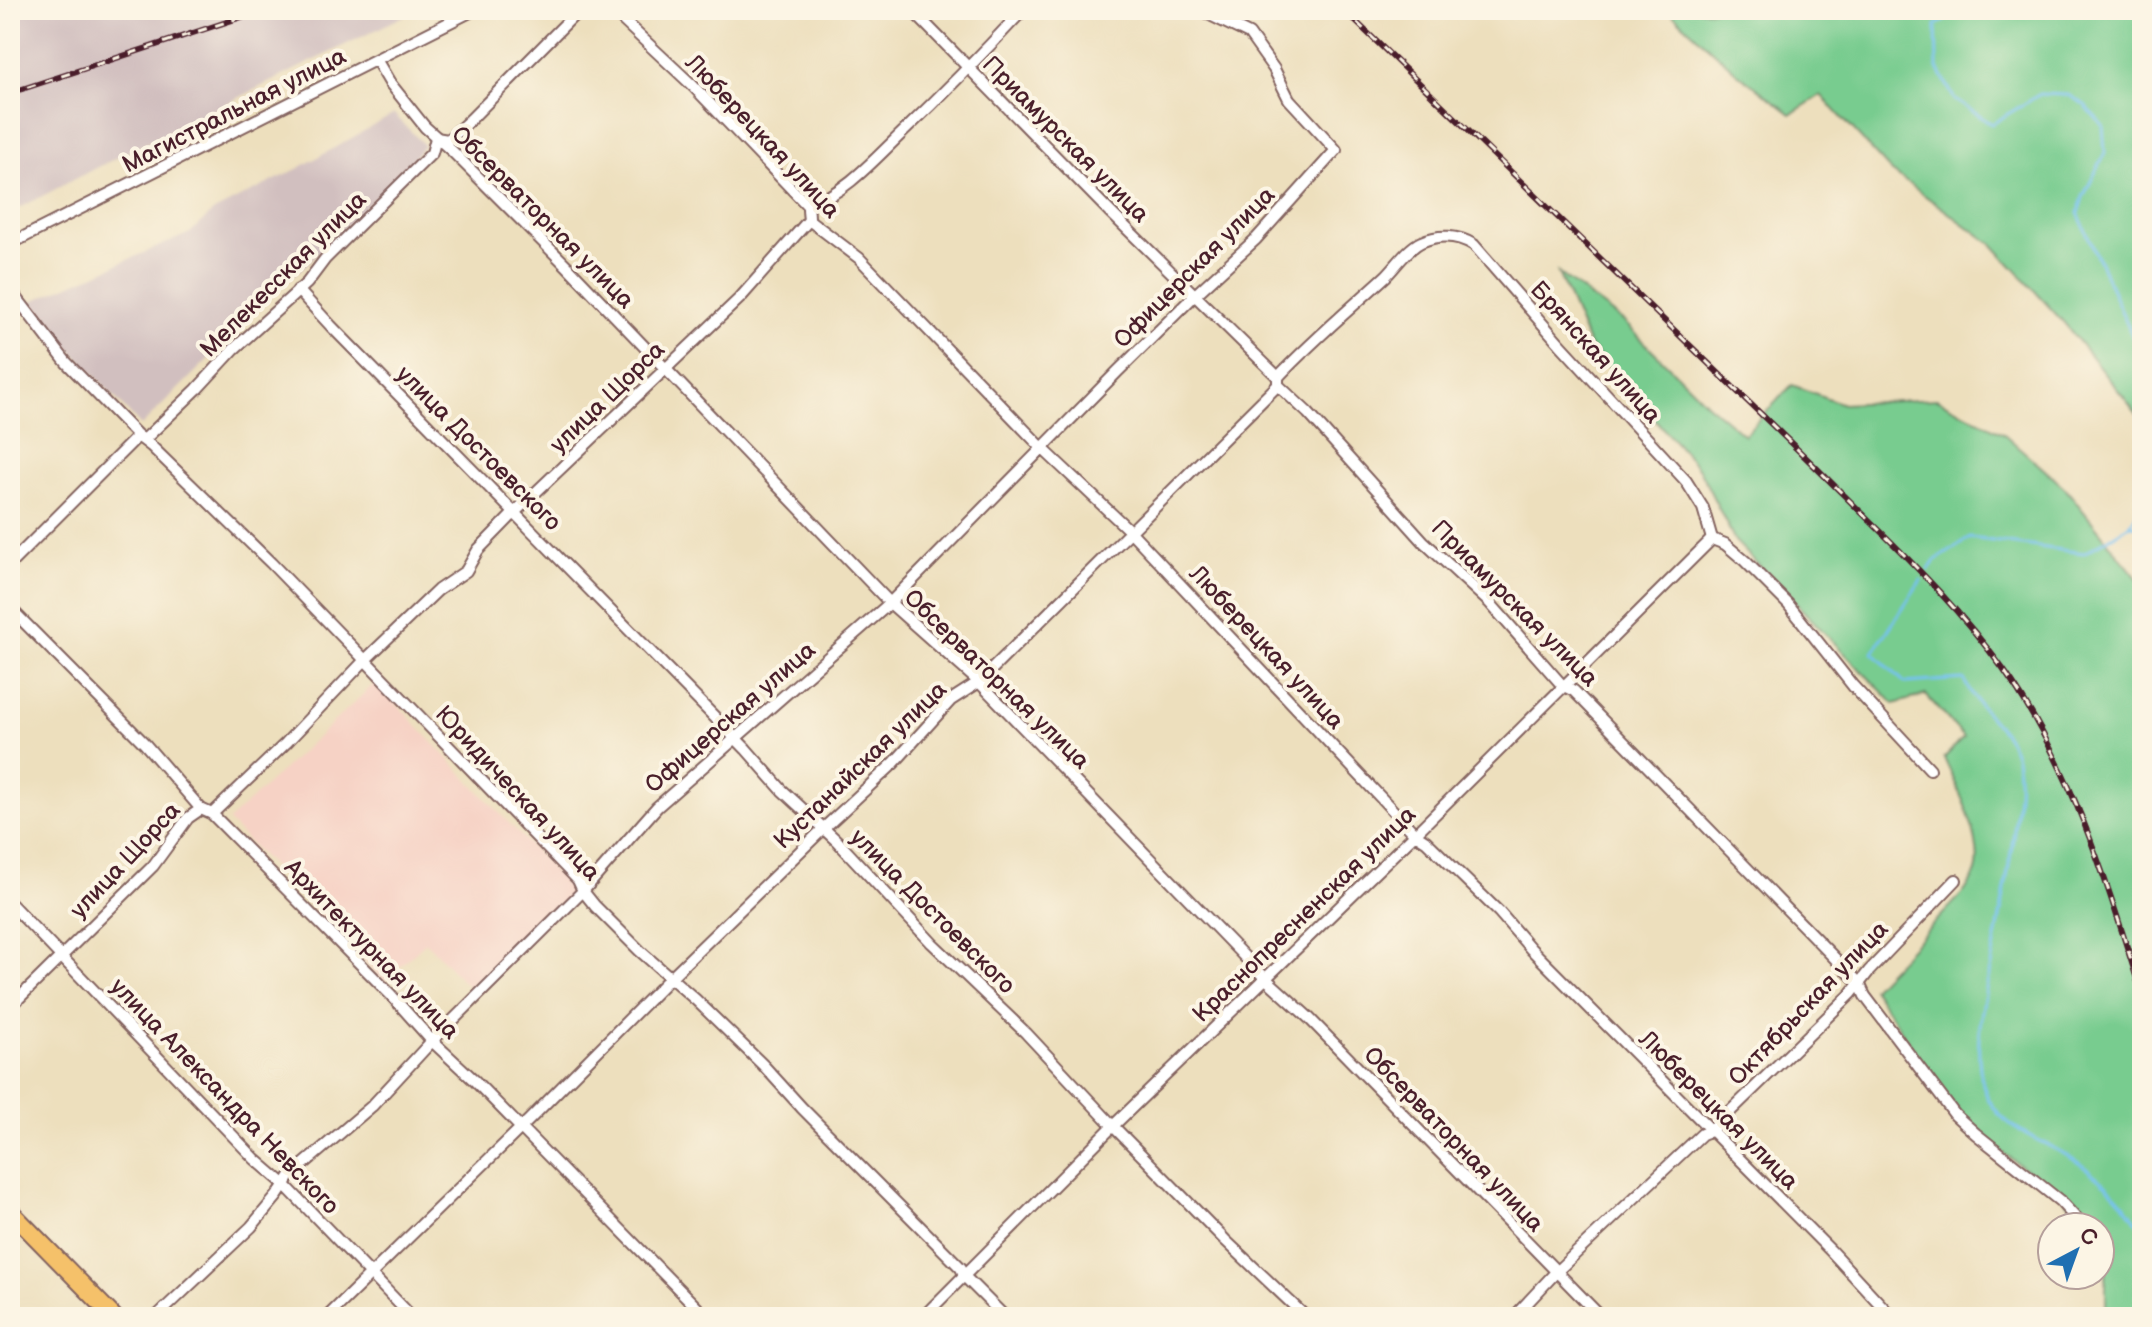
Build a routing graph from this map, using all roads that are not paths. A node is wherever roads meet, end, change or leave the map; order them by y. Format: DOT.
graph roads {
  1 [pos="474,10"];
  2 [pos="579,10"];
  3 [pos="612,10"];
  4 [pos="912,10"];
  5 [pos="1023,10"];
  6 [pos="1205,10"];
  7 [pos="377,61"];
  8 [pos="969,69"];
  9 [pos="436,138"];
  10 [pos="808,206"];
  11 [pos="809,220"];
  12 [pos="1418,243"];
  13 [pos="10,244"];
  14 [pos="10,289"];
  15 [pos="298,290"];
  16 [pos="1194,296"];
  17 [pos="665,369"];
  18 [pos="1278,381"];
  19 [pos="141,438"];
  20 [pos="1043,449"];
  21 [pos="515,512"];
  22 [pos="1131,532"];
  23 [pos="1712,539"];
  24 [pos="10,564"];
  25 [pos="890,603"];
  26 [pos="10,608"];
  27 [pos="365,660"];
  28 [pos="979,682"];
  29 [pos="1562,685"];
  30 [pos="736,740"];
  31 [pos="1930,769"];
  32 [pos="206,811"];
  33 [pos="823,829"];
  34 [pos="1415,834"];
  35 [pos="1956,880"];
  36 [pos="583,891"];
  37 [pos="10,903"];
  38 [pos="61,955"];
  39 [pos="671,977"];
  40 [pos="1266,979"];
  41 [pos="1859,983"];
  42 [pos="10,1007"];
  43 [pos="432,1041"];
  44 [pos="1113,1126"];
  45 [pos="520,1127"];
  46 [pos="1710,1131"];
  47 [pos="284,1184"];
  48 [pos="10,1211"];
  49 [pos="2069,1211"];
  50 [pos="1556,1272"];
  51 [pos="370,1274"];
  52 [pos="965,1277"];
  53 [pos="114,1317"];
  54 [pos="156,1317"];
  55 [pos="327,1317"];
  56 [pos="412,1317"];
  57 [pos="706,1317"];
  58 [pos="923,1317"];
  59 [pos="1005,1317"];
  60 [pos="1306,1317"];
  61 [pos="1514,1317"];
  62 [pos="1601,1317"];
  63 [pos="1892,1317"];
  1 -- 7 [label="street, Магистральная улица"];
  2 -- 9 [label="street, Мелекесская улица"];
  3 -- 10 [label="street, Люберецкая улица"];
  4 -- 8 [label="street, Приамурская улица"];
  5 -- 8 [label="street"];
  6 -- 16 [label="street, Офицерская улица"];
  7 -- 9 [label="street, Обсерваторная улица"];
  7 -- 13 [label="street, Магистральная улица"];
  8 -- 10 [label="street"];
  8 -- 16 [label="street, Приамурская улица"];
  9 -- 15 [label="street, Мелекесская улица"];
  9 -- 17 [label="street, Обсерваторная улица"];
  10 -- 11 [label="street"];
  11 -- 17 [label="street, улица Щорса"];
  11 -- 20 [label="street, Люберецкая улица"];
  12 -- 18 [label="street, Кустанайская улица"];
  12 -- 23 [label="street, Брянская улица"];
  14 -- 19 [label="street, Юридическая улица"];
  15 -- 19 [label="street, Мелекесская улица"];
  15 -- 21 [label="street, улица Достоевского"];
  16 -- 18 [label="street, Приамурская улица"];
  16 -- 20 [label="street, Офицерская улица"];
  17 -- 21 [label="street, улица Щорса"];
  17 -- 25 [label="street, Обсерваторная улица"];
  18 -- 22 [label="street, Кустанайская улица"];
  18 -- 29 [label="street, Приамурская улица"];
  19 -- 24 [label="street, Мелекесская улица"];
  19 -- 27 [label="street, Юридическая улица"];
  20 -- 22 [label="street, Люберецкая улица"];
  20 -- 25 [label="street, Офицерская улица"];
  21 -- 27 [label="street, улица Щорса"];
  21 -- 30 [label="street, улица Достоевского"];
  22 -- 28 [label="street, Кустанайская улица"];
  22 -- 34 [label="street, Люберецкая улица"];
  23 -- 29 [label="street, Краснопресненская улица"];
  23 -- 31 [label="street"];
  25 -- 28 [label="street, Обсерваторная улица"];
  25 -- 30 [label="street, Офицерская улица"];
  26 -- 32 [label="street, Архитектурная улица"];
  27 -- 32 [label="street, улица Щорса"];
  27 -- 36 [label="street, Юридическая улица"];
  28 -- 33 [label="street, Кустанайская улица"];
  28 -- 40 [label="street, Обсерваторная улица"];
  29 -- 34 [label="street, Краснопресненская улица"];
  29 -- 41 [label="street, Приамурская улица"];
  30 -- 33 [label="street, улица Достоевского"];
  30 -- 36 [label="street, Офицерская улица"];
  32 -- 38 [label="street, улица Щорса"];
  32 -- 43 [label="street, Архитектурная улица"];
  33 -- 39 [label="street, Кустанайская улица"];
  33 -- 44 [label="street, улица Достоевского"];
  34 -- 40 [label="street, Краснопресненская улица"];
  34 -- 46 [label="street, Люберецкая улица"];
  35 -- 41 [label="street, Октябрьская улица"];
  36 -- 39 [label="street, Юридическая улица"];
  36 -- 43 [label="street, Офицерская улица"];
  37 -- 38 [label="street, улица Александра Невского"];
  38 -- 42 [label="street, улица Щорса"];
  38 -- 47 [label="street, улица Александра Невского"];
  39 -- 45 [label="street, Кустанайская улица"];
  39 -- 52 [label="street, Юридическая улица"];
  40 -- 44 [label="street, Краснопресненская улица"];
  40 -- 50 [label="street, Обсерваторная улица"];
  41 -- 46 [label="street, Октябрьская улица"];
  41 -- 49 [label="street, Приамурская улица"];
  43 -- 45 [label="street, Архитектурная улица"];
  43 -- 47 [label="street, Офицерская улица"];
  44 -- 52 [label="street, Краснопресненская улица"];
  44 -- 60 [label="street, улица Достоевского"];
  45 -- 51 [label="street, Кустанайская улица"];
  45 -- 57 [label="street, Архитектурная улица"];
  46 -- 50 [label="street, Октябрьская улица"];
  46 -- 63 [label="street, Люберецкая улица"];
  47 -- 51 [label="street, улица Александра Невского"];
  47 -- 54 [label="street, Офицерская улица"];
  48 -- 53 [label="main road"];
  50 -- 61 [label="street, Октябрьская улица"];
  50 -- 62 [label="street, Обсерваторная улица"];
  51 -- 55 [label="street, Кустанайская улица"];
  51 -- 56 [label="street, улица Александра Невского"];
  52 -- 58 [label="street, Краснопресненская улица"];
  52 -- 59 [label="street, Юридическая улица"];
}
